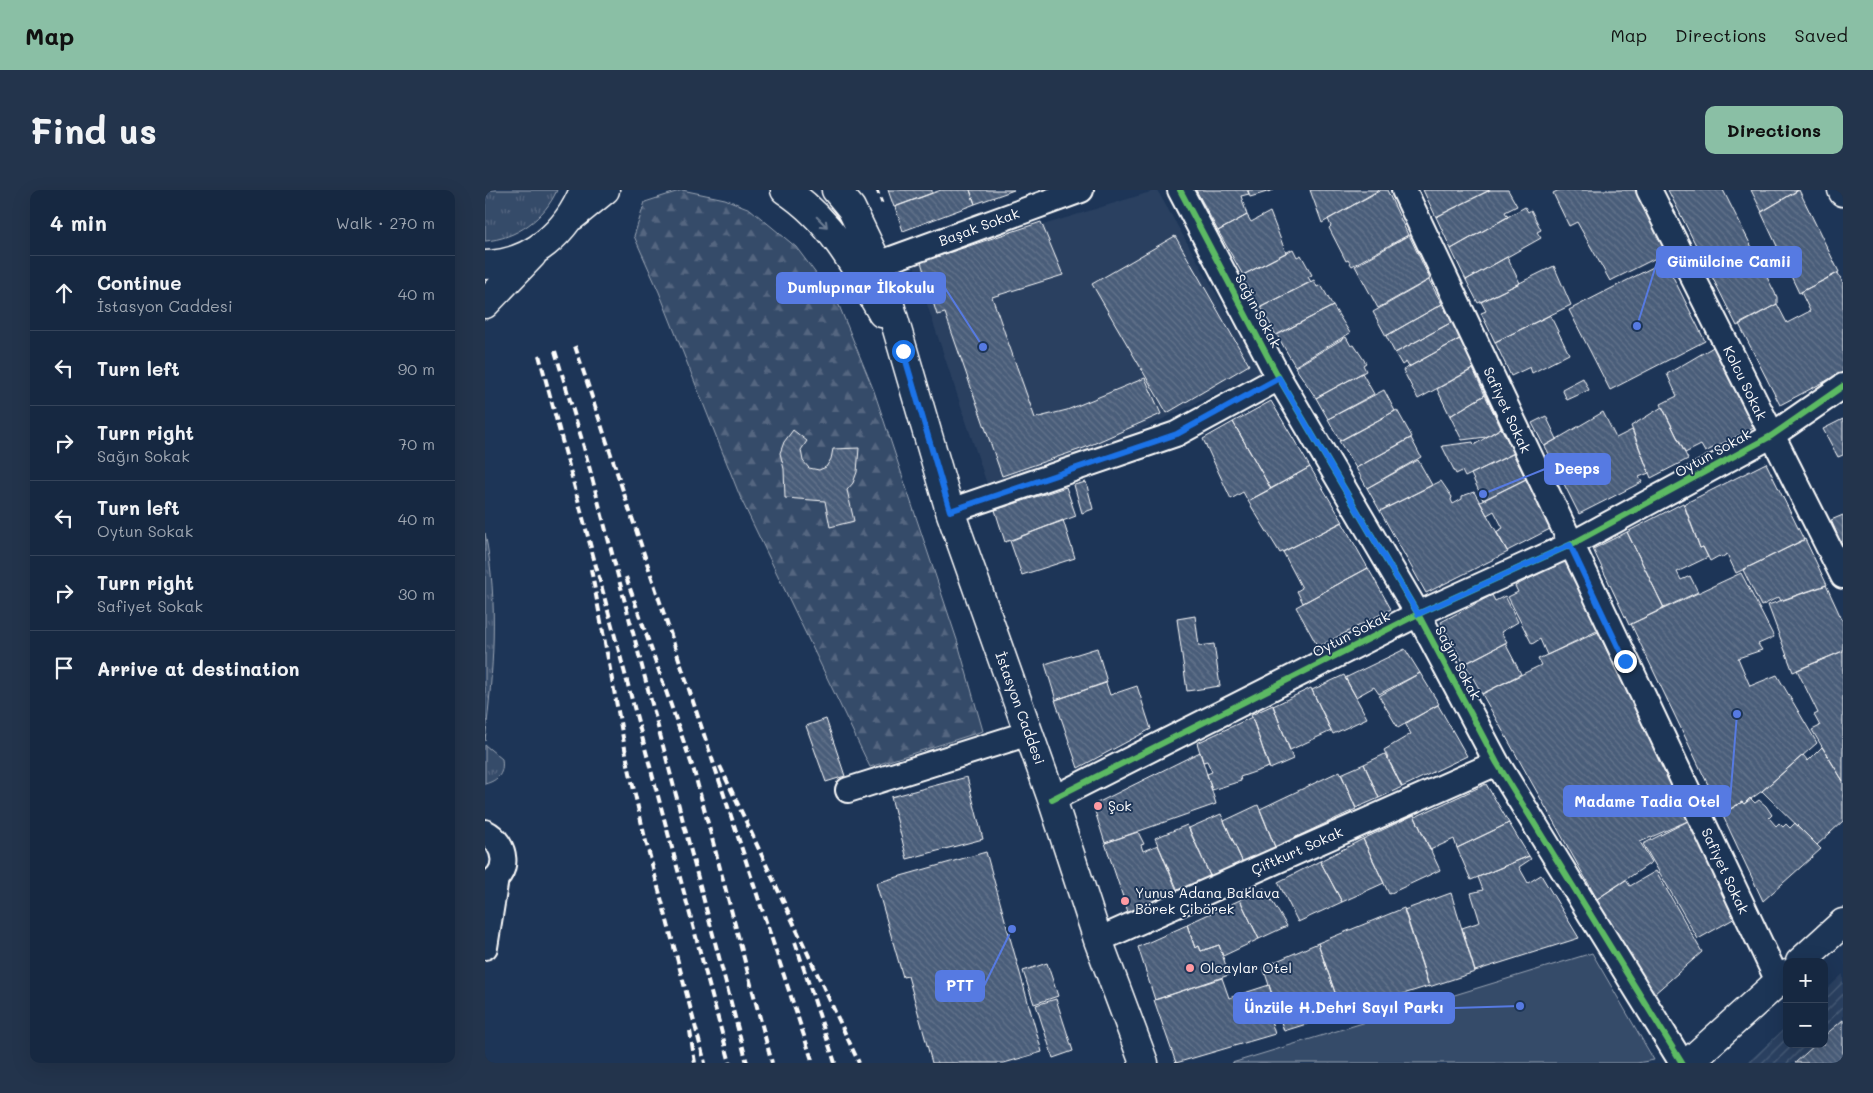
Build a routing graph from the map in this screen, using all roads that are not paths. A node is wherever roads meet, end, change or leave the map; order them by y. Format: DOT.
graph roads {
  1 [pos="584,190"];
  2 [pos="605,190"];
  3 [pos="785,190"];
  4 [pos="836,190"];
  5 [pos="1081,190"];
  6 [pos="1179,190"];
  7 [pos="1404,190"];
  8 [pos="1649,190"];
  9 [pos="568,220"];
  10 [pos="538,248"];
  11 [pos="878,264"];
  12 [pos="485,265"];
  13 [pos="485,304"];
  14 [pos="903,351"];
  15 [pos="1279,378"];
  16 [pos="1843,386"];
  17 [pos="1771,436"];
  18 [pos="950,511"];
  19 [pos="1570,545"];
  20 [pos="1843,576"];
  21 [pos="1418,614"];
  22 [pos="1029,733"];
  23 [pos="1497,763"];
  24 [pos="848,790"];
  25 [pos="1052,799"];
  26 [pos="485,832"];
  27 [pos="491,881"];
  28 [pos="1843,923"];
  29 [pos="1098,940"];
  30 [pos="485,947"];
  31 [pos="1804,958"];
  32 [pos="1783,978"];
  33 [pos="1144,1063"];
  34 [pos="1682,1063"];
  35 [pos="1688,1063"];
  1 -- 9 [label="main road"];
  2 -- 9 [label="main road"];
  3 -- 14 [label="main road, one-way"];
  4 -- 11 [label="main road"];
  5 -- 11 [label="street, Başak Sokak"];
  6 -- 15 [label="street, Sağın Sokak"];
  7 -- 19 [label="street, Safiyet Sokak"];
  8 -- 17 [label="street, Kolcu Sokak"];
  9 -- 10 [label="main road"];
  10 -- 12 [label="main road"];
  10 -- 13 [label="main road"];
  11 -- 14 [label="main road"];
  14 -- 18 [label="main road, İstasyon Caddesi"];
  15 -- 18 [label="street"];
  15 -- 21 [label="street, Sağın Sokak"];
  16 -- 17 [label="street, Oytun Sokak"];
  17 -- 19 [label="street, Oytun Sokak"];
  17 -- 20 [label="street, Kolcu Sokak"];
  18 -- 22 [label="main road, İstasyon Caddesi"];
  19 -- 21 [label="street, Oytun Sokak"];
  19 -- 32 [label="street, Safiyet Sokak"];
  21 -- 23 [label="street, Sağın Sokak"];
  21 -- 25 [label="street, Oytun Sokak"];
  22 -- 24 [label="street"];
  22 -- 25 [label="main road, İstasyon Caddesi"];
  23 -- 29 [label="street, Çiftkurt Sokak"];
  23 -- 34 [label="street, Sağın Sokak"];
  25 -- 29 [label="main road, İstasyon Caddesi"];
  26 -- 27 [label="street"];
  27 -- 30 [label="street"];
  28 -- 31 [label="main road"];
  29 -- 33 [label="main road, İstasyon Caddesi"];
  32 -- 35 [label="main road"];
}
